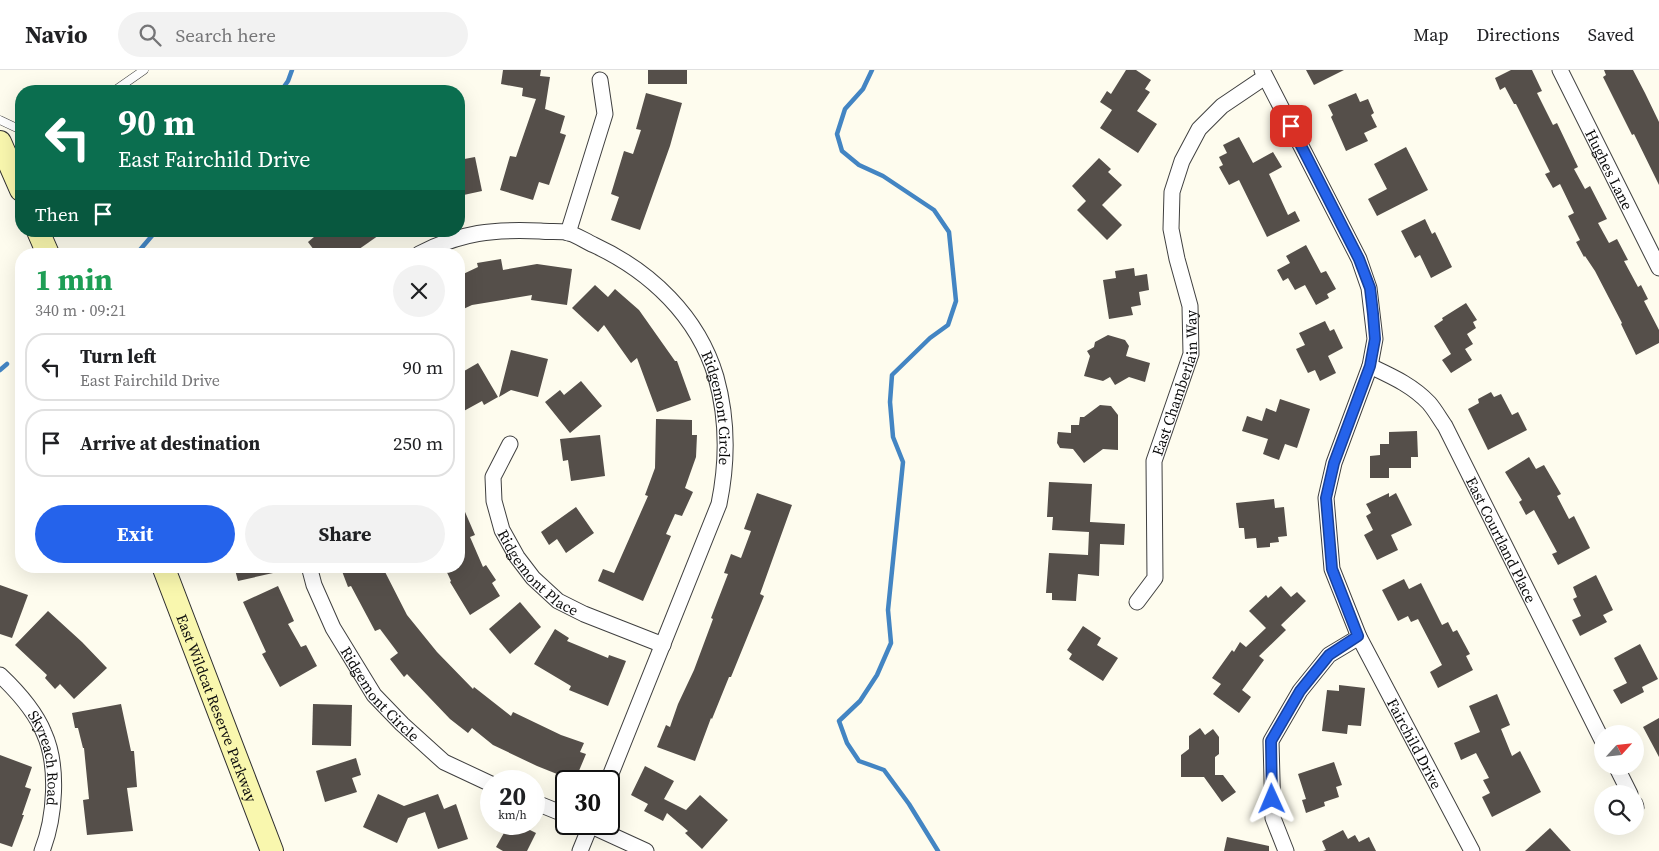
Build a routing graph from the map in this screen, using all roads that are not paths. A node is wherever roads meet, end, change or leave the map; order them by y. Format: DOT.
graph roads {
  1 [pos="144,70"];
  2 [pos="1560,70"];
  3 [pos="1263,73"];
  4 [pos="600,80"];
  5 [pos="123,85"];
  6 [pos="0,120"];
  7 [pos="15,127"];
  8 [pos="0,142"];
  9 [pos="15,176"];
  10 [pos="568,233"];
  11 [pos="465,236"];
  12 [pos="460,237"];
  13 [pos="430,248"];
  14 [pos="1659,268"];
  15 [pos="1370,366"];
  16 [pos="510,444"];
  17 [pos="166,573"];
  18 [pos="311,573"];
  19 [pos="1137,602"];
  20 [pos="1358,636"];
  21 [pos="663,645"];
  22 [pos="0,675"];
  23 [pos="1594,725"];
  24 [pos="612,770"];
  25 [pos="480,779"];
  26 [pos="586,835"];
  27 [pos="613,835"];
  28 [pos="42,851"];
  29 [pos="272,851"];
  30 [pos="580,851"];
  31 [pos="646,851"];
  32 [pos="1286,851"];
  33 [pos="1472,851"];
  1 -- 5 [label="lane"];
  2 -- 14 [label="street, Hughes Lane"];
  3 -- 15 [label="street, Fairchild Drive"];
  3 -- 19 [label="street, East Chamberlain Way"];
  4 -- 10 [label="street"];
  6 -- 7 [label="lane"];
  8 -- 9 [label="main road"];
  10 -- 11 [label="street, Ridgemont Circle"];
  10 -- 21 [label="street, Ridgemont Circle"];
  12 -- 13 [label="street, Ridgemont Circle"];
  15 -- 20 [label="street, Fairchild Drive"];
  15 -- 23 [label="street, East Courtland Place"];
  16 -- 21 [label="street, Ridgemont Place"];
  17 -- 29 [label="main road, East Wildcat Reserve Parkway"];
  18 -- 25 [label="street, Ridgemont Circle"];
  20 -- 32 [label="street"];
  20 -- 33 [label="street, Fairchild Drive"];
  21 -- 24 [label="street, Ridgemont Circle"];
  22 -- 28 [label="street, Skyreach Road"];
  26 -- 30 [label="street"];
  27 -- 31 [label="street"];
}
